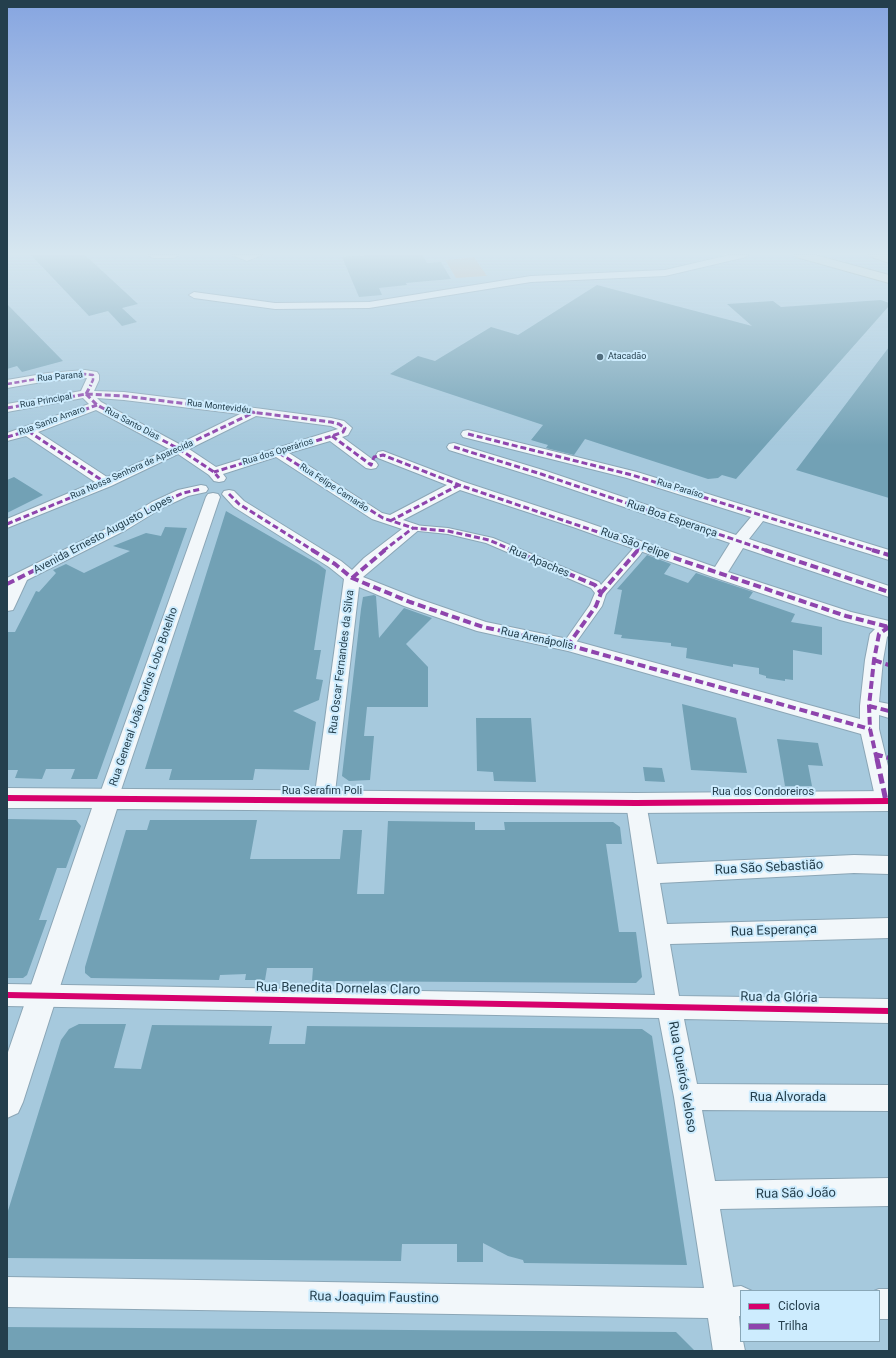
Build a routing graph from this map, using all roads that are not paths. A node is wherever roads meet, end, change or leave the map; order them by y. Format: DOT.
graph roads {
  1 [pos="7,384"];
  2 [pos="86,394"];
  3 [pos="97,405"];
  4 [pos="7,408"];
  5 [pos="255,412"];
  6 [pos="28,431"];
  7 [pos="337,434"];
  8 [pos="468,434"];
  9 [pos="7,437"];
  10 [pos="454,447"];
  11 [pos="179,449"];
  12 [pos="279,453"];
  13 [pos="383,455"];
  14 [pos="371,465"];
  15 [pos="106,483"];
  16 [pos="221,485"];
  17 [pos="459,485"];
  18 [pos="761,514"];
  19 [pos="390,521"];
  20 [pos="7,524"];
  21 [pos="413,528"];
  22 [pos="739,542"];
  23 [pos="640,546"];
  24 [pos="889,555"];
  25 [pos="720,574"];
  26 [pos="352,578"];
  27 [pos="13,582"];
  28 [pos="889,592"];
  29 [pos="601,593"];
  30 [pos="7,606"];
  31 [pos="889,627"];
  32 [pos="568,645"];
  33 [pos="881,662"];
  34 [pos="869,706"];
  35 [pos="889,711"];
  36 [pos="870,729"];
  37 [pos="882,756"];
  38 [pos="7,798"];
  39 [pos="108,799"];
  40 [pos="324,800"];
  41 [pos="887,801"];
  42 [pos="636,803"];
  43 [pos="889,865"];
  44 [pos="648,874"];
  45 [pos="889,928"];
  46 [pos="659,934"];
  47 [pos="44,994"];
  48 [pos="7,995"];
  49 [pos="670,1007"];
  50 [pos="889,1011"];
  51 [pos="686,1097"];
  52 [pos="889,1098"];
  53 [pos="7,1102"];
  54 [pos="889,1192"];
  55 [pos="704,1196"];
  56 [pos="7,1292"];
  57 [pos="730,1302"];
  58 [pos="729,1351"];
  1 -- 2 [label="street, Rua Paraná"];
  2 -- 3 [label="street, Rua Santo Dias"];
  2 -- 4 [label="street, Rua Principal"];
  2 -- 5 [label="street, Rua Montevidéu"];
  3 -- 6 [label="street, Rua Santo Amaro"];
  3 -- 11 [label="street, Rua Santo Dias"];
  5 -- 7 [label="street, Rua Montevidéu"];
  5 -- 11 [label="street, Rua Nossa Senhora de Aparecida"];
  6 -- 9 [label="street, Rua Santo Amaro"];
  6 -- 15 [label="street"];
  7 -- 12 [label="street, Rua dos Operários"];
  7 -- 14 [label="street"];
  8 -- 18 [label="street, Rua Paraíso"];
  10 -- 22 [label="street, Rua Boa Esperança"];
  11 -- 15 [label="street, Rua Nossa Senhora de Aparecida"];
  11 -- 16 [label="street, Rua Santo Dias"];
  12 -- 16 [label="street, Rua dos Operários"];
  12 -- 19 [label="street, Rua Felipe Camarão"];
  13 -- 17 [label="street, Rua São Felipe"];
  15 -- 20 [label="street, Rua Nossa Senhora de Aparecida"];
  16 -- 26 [label="street, Rua Arenápolis"];
  16 -- 27 [label="street, Avenida Ernesto Augusto Lopes"];
  16 -- 39 [label="street, Rua General João Carlos Lobo Botelho"];
  17 -- 19 [label="street"];
  17 -- 23 [label="street, Rua São Felipe"];
  18 -- 22 [label="street"];
  18 -- 24 [label="street, Rua Paraíso"];
  19 -- 21 [label="street, Rua Felipe Camarão"];
  21 -- 26 [label="street, Rua Oscar Fernandes da Silva"];
  21 -- 29 [label="street, Rua Apaches"];
  22 -- 25 [label="street"];
  22 -- 28 [label="street, Rua Boa Esperança"];
  23 -- 25 [label="street, Rua São Felipe"];
  23 -- 29 [label="street"];
  25 -- 31 [label="street, Rua São Felipe"];
  26 -- 32 [label="street, Rua Arenápolis"];
  26 -- 40 [label="street, Rua Oscar Fernandes da Silva"];
  27 -- 30 [label="street"];
  29 -- 32 [label="street"];
  31 -- 33 [label="street"];
  32 -- 36 [label="street, Rua Arenápolis"];
  33 -- 34 [label="street"];
  34 -- 35 [label="street"];
  34 -- 36 [label="street"];
  36 -- 37 [label="street"];
  37 -- 41 [label="street"];
  38 -- 39 [label="street, Rua Serafim Poli"];
  39 -- 40 [label="street, Rua Serafim Poli"];
  39 -- 47 [label="street, Rua General João Carlos Lobo Botelho"];
  40 -- 42 [label="street, Rua Serafim Poli"];
  41 -- 42 [label="street, Rua dos Condoreiros"];
  42 -- 44 [label="street, Rua Queirós Veloso"];
  43 -- 44 [label="street, Rua São Sebastião"];
  44 -- 46 [label="street, Rua Queirós Veloso"];
  45 -- 46 [label="street, Rua Esperança"];
  46 -- 49 [label="street, Rua Queirós Veloso"];
  47 -- 48 [label="street, Rua Benedita Dornelas Claro"];
  47 -- 49 [label="street, Rua Benedita Dornelas Claro"];
  47 -- 53 [label="street, Rua General João Carlos Lobo Botelho"];
  49 -- 50 [label="street, Rua da Glória"];
  49 -- 51 [label="street, Rua Queirós Veloso"];
  51 -- 52 [label="street, Rua Alvorada"];
  51 -- 55 [label="street, Rua Queirós Veloso"];
  54 -- 55 [label="street, Rua São João"];
  55 -- 57 [label="street, Rua Queirós Veloso"];
  56 -- 57 [label="street, Rua Joaquim Faustino"];
  57 -- 58 [label="street, Rua Queirós Veloso"];
}
